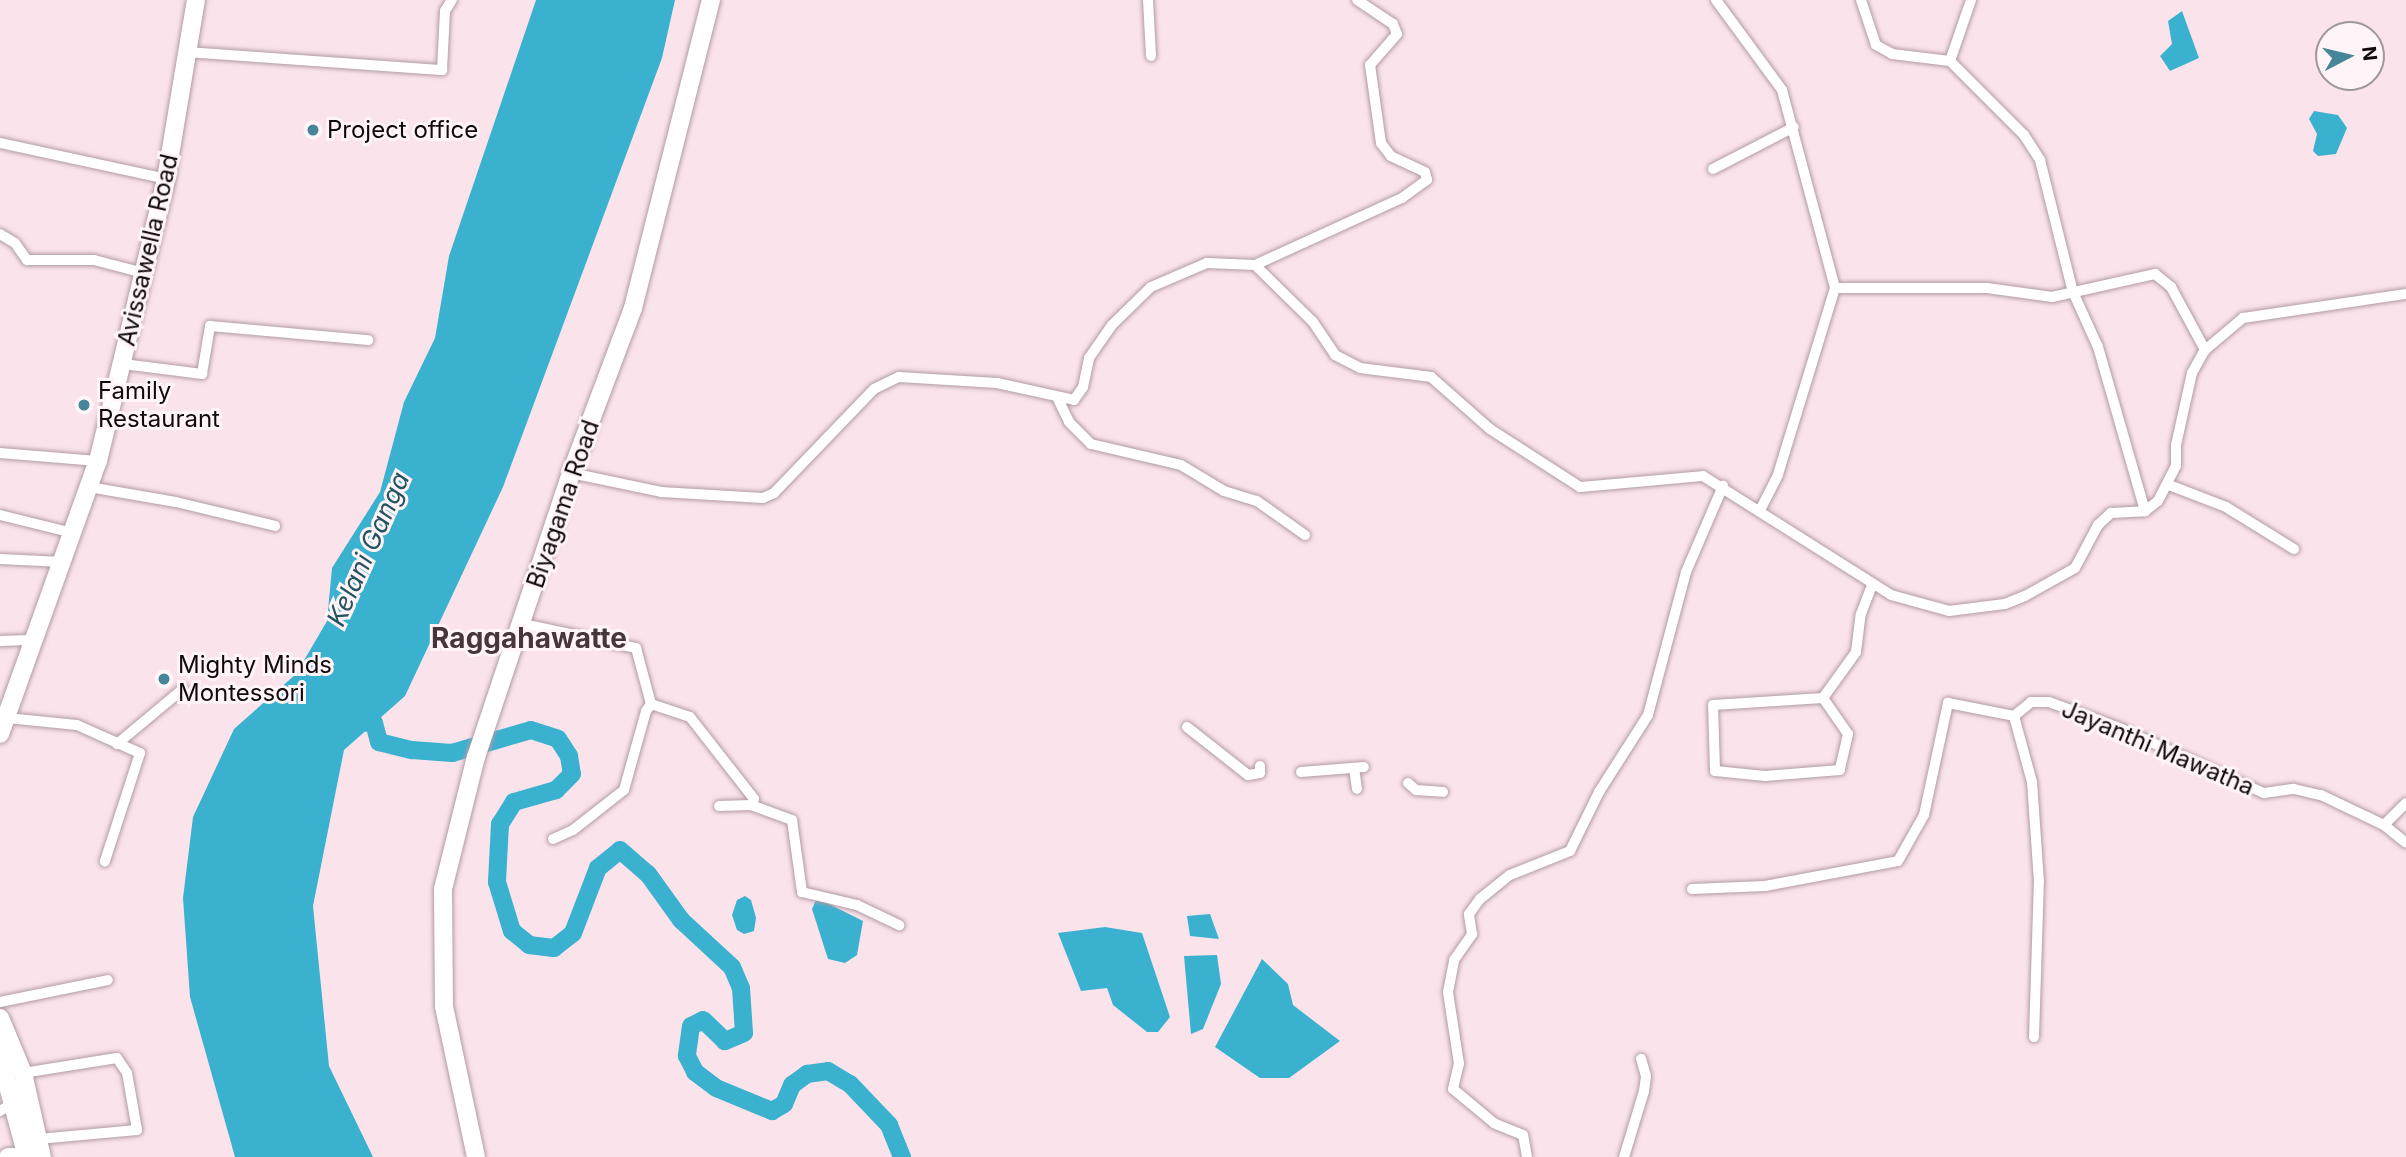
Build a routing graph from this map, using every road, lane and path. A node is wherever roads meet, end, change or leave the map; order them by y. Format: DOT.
graph roads {
  1 [pos="196,0"];
  2 [pos="452,0"];
  3 [pos="711,0"];
  4 [pos="1148,0"];
  5 [pos="1357,0"];
  6 [pos="1716,0"];
  7 [pos="1861,0"];
  8 [pos="1971,0"];
  9 [pos="188,52"];
  10 [pos="1151,57"];
  11 [pos="1950,61"];
  12 [pos="1794,127"];
  13 [pos="0,143"];
  14 [pos="1713,169"];
  15 [pos="166,179"];
  16 [pos="0,234"];
  17 [pos="1255,265"];
  18 [pos="144,273"];
  19 [pos="1835,288"];
  20 [pos="2073,292"];
  21 [pos="2406,294"];
  22 [pos="368,340"];
  23 [pos="2205,350"];
  24 [pos="122,364"];
  25 [pos="1058,398"];
  26 [pos="0,453"];
  27 [pos="98,461"];
  28 [pos="571,473"];
  29 [pos="2169,485"];
  30 [pos="1723,486"];
  31 [pos="89,487"];
  32 [pos="1760,510"];
  33 [pos="2145,511"];
  34 [pos="0,515"];
  35 [pos="275,526"];
  36 [pos="73,533"];
  37 [pos="1305,535"];
  38 [pos="2294,549"];
  39 [pos="0,559"];
  40 [pos="63,562"];
  41 [pos="1872,585"];
  42 [pos="523,624"];
  43 [pos="36,640"];
  44 [pos="0,641"];
  45 [pos="183,689"];
  46 [pos="1823,698"];
  47 [pos="651,704"];
  48 [pos="2014,716"];
  49 [pos="4,726"];
  50 [pos="1187,727"];
  51 [pos="117,744"];
  52 [pos="1260,766"];
  53 [pos="1301,772"];
  54 [pos="1408,783"];
  55 [pos="1357,789"];
  56 [pos="1443,792"];
  57 [pos="2406,803"];
  58 [pos="751,805"];
  59 [pos="719,806"];
  60 [pos="2384,825"];
  61 [pos="553,839"];
  62 [pos="2406,842"];
  63 [pos="105,861"];
  64 [pos="1692,889"];
  65 [pos="899,925"];
  66 [pos="108,980"];
  67 [pos="0,1002"];
  68 [pos="1,1020"];
  69 [pos="2034,1037"];
  70 [pos="455,1053"];
  71 [pos="1641,1059"];
  72 [pos="23,1073"];
  73 [pos="6,1107"];
  74 [pos="37,1139"];
  75 [pos="8,1157"];
  76 [pos="27,1157"];
  77 [pos="41,1157"];
  78 [pos="476,1157"];
  79 [pos="489,1157"];
  80 [pos="1527,1157"];
  81 [pos="1624,1157"];
  1 -- 9 [label="main road, Avissawella Road"];
  2 -- 9 [label="street"];
  3 -- 28 [label="main road, Biyagama Road"];
  4 -- 10 [label="street"];
  5 -- 17 [label="street"];
  6 -- 12 [label="street"];
  7 -- 11 [label="street"];
  8 -- 11 [label="street"];
  9 -- 15 [label="main road, Avissawella Road"];
  11 -- 20 [label="street"];
  12 -- 14 [label="street"];
  12 -- 19 [label="street"];
  13 -- 15 [label="street"];
  15 -- 18 [label="main road, Avissawella Road"];
  16 -- 18 [label="street"];
  17 -- 25 [label="street"];
  17 -- 30 [label="street"];
  18 -- 24 [label="main road, Avissawella Road"];
  19 -- 20 [label="street"];
  19 -- 32 [label="street"];
  20 -- 23 [label="street"];
  20 -- 33 [label="street"];
  21 -- 23 [label="street"];
  22 -- 24 [label="street"];
  23 -- 29 [label="street"];
  24 -- 27 [label="main road, Avissawella Road"];
  25 -- 28 [label="street"];
  25 -- 37 [label="street"];
  26 -- 27 [label="street"];
  27 -- 31 [label="main road, Avissawella Road"];
  28 -- 42 [label="main road, Biyagama Road"];
  29 -- 33 [label="street"];
  29 -- 38 [label="street"];
  30 -- 32 [label="street"];
  30 -- 80 [label="street"];
  31 -- 35 [label="street"];
  31 -- 36 [label="main road, Avissawella Road"];
  32 -- 41 [label="street"];
  33 -- 41 [label="street"];
  34 -- 36 [label="street"];
  36 -- 40 [label="main road, Avissawella Road"];
  39 -- 40 [label="street"];
  40 -- 43 [label="main road, Avissawella Road"];
  41 -- 46 [label="street"];
  42 -- 47 [label="street"];
  42 -- 70 [label="main road, Biyagama Road"];
  43 -- 44 [label="street"];
  43 -- 49 [label="main road, Avissawella Road"];
  45 -- 51 [label="street"];
  46 -- 46 [label="street"];
  47 -- 58 [label="street"];
  47 -- 61 [label="street"];
  48 -- 60 [label="street, Jayanthi Mawatha"];
  48 -- 64 [label="street"];
  48 -- 69 [label="street"];
  49 -- 51 [label="street"];
  50 -- 52 [label="street"];
  51 -- 63 [label="street"];
  53 -- 55 [label="street"];
  54 -- 56 [label="street"];
  57 -- 60 [label="street"];
  58 -- 59 [label="street"];
  58 -- 65 [label="street"];
  60 -- 62 [label="street, Jayanthi Mawatha"];
  66 -- 67 [label="street"];
  68 -- 72 [label="main road"];
  68 -- 73 [label="main road"];
  70 -- 78 [label="main road, Biyagama Road"];
  70 -- 79 [label="main road, Biyagama Road"];
  71 -- 81 [label="street"];
  72 -- 74 [label="main road"];
  72 -- 74 [label="street"];
  73 -- 76 [label="main road"];
  74 -- 77 [label="main road"];
  75 -- 76 [label="highway"];
}
